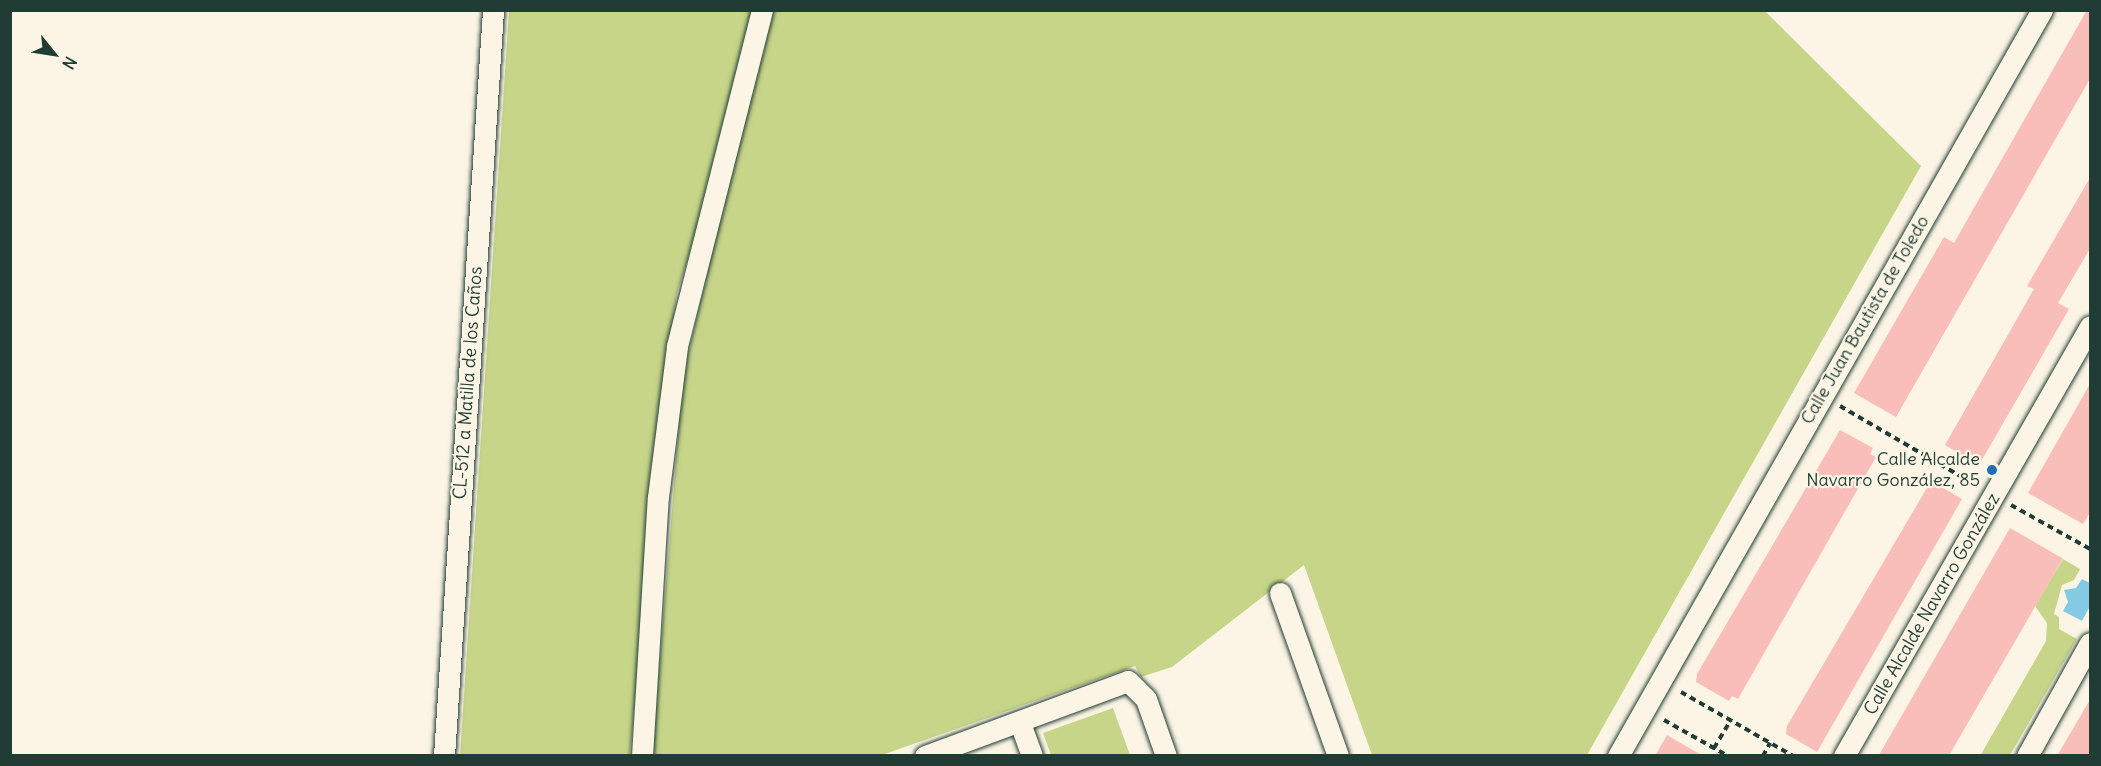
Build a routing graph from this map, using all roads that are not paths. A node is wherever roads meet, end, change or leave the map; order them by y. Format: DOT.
graph roads {
  1 [pos="493,10"];
  2 [pos="762,10"];
  3 [pos="2042,10"];
  4 [pos="2091,327"];
  5 [pos="1280,593"];
  6 [pos="2091,643"];
  7 [pos="1020,723"];
  8 [pos="444,756"];
  9 [pos="642,756"];
  10 [pos="925,756"];
  11 [pos="1032,756"];
  12 [pos="1166,756"];
  13 [pos="1338,756"];
  14 [pos="1618,756"];
  15 [pos="1844,756"];
  16 [pos="2027,756"];
  1 -- 8 [label="street, CL-512 a Matilla de los Caños"];
  2 -- 9 [label="street"];
  3 -- 14 [label="street, Calle Juan Bautista de Toledo"];
  4 -- 15 [label="street, Calle Alcalde Navarro González"];
  5 -- 13 [label="street"];
  6 -- 16 [label="street"];
  7 -- 10 [label="street"];
  7 -- 11 [label="street"];
  7 -- 12 [label="street"];
}
